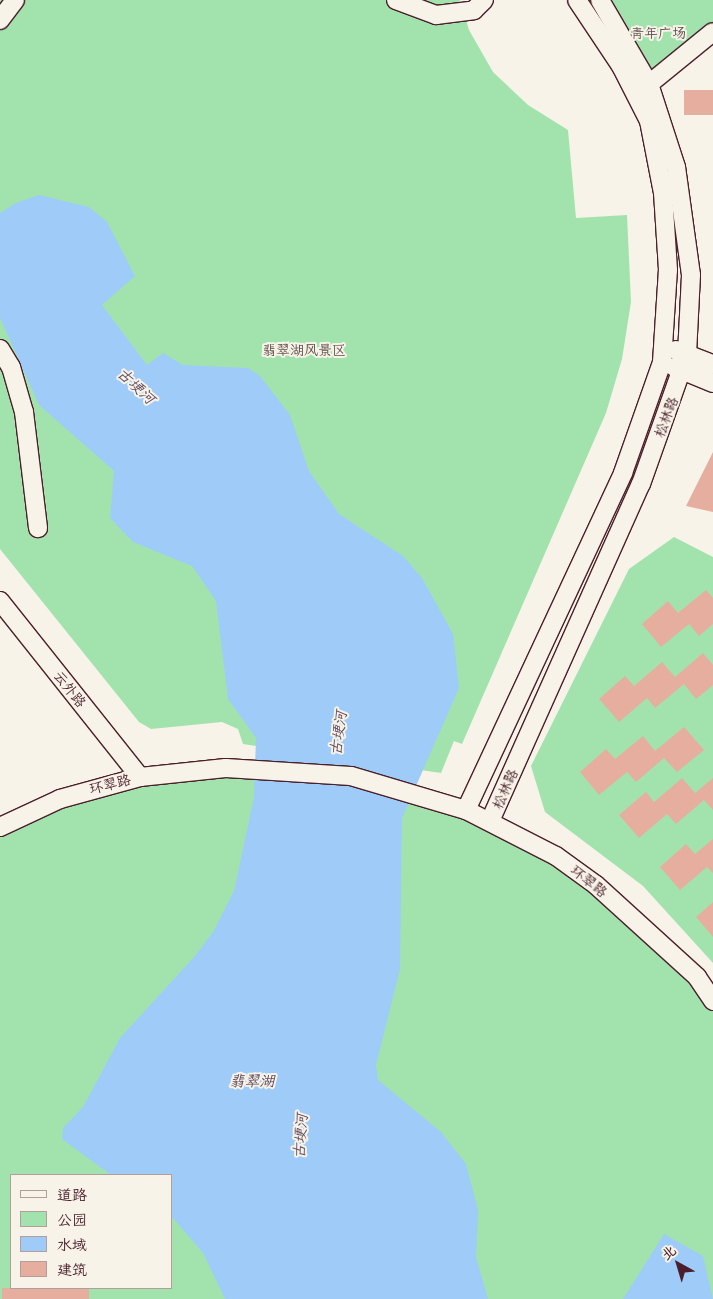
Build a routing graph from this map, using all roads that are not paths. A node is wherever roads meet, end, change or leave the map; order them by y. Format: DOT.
graph roads {
  1 [pos="15,0"];
  2 [pos="396,0"];
  3 [pos="484,0"];
  4 [pos="576,0"];
  5 [pos="600,0"];
  6 [pos="0,20"];
  7 [pos="713,32"];
  8 [pos="649,84"];
  9 [pos="0,349"];
  10 [pos="663,354"];
  11 [pos="685,363"];
  12 [pos="713,364"];
  13 [pos="713,383"];
  14 [pos="38,528"];
  15 [pos="0,601"];
  16 [pos="140,777"];
  17 [pos="466,810"];
  18 [pos="490,821"];
  19 [pos="0,827"];
  20 [pos="713,1001"];
  1 -- 6 [label="street"];
  2 -- 3 [label="street"];
  4 -- 10 [label="street, 松林路"];
  5 -- 8 [label="street, 松林路"];
  7 -- 8 [label="street"];
  8 -- 11 [label="street, 松林路"];
  9 -- 14 [label="street"];
  10 -- 11 [label="street"];
  10 -- 17 [label="street, 松林路"];
  11 -- 12 [label="street"];
  11 -- 13 [label="street"];
  11 -- 18 [label="street, 松林路"];
  15 -- 16 [label="street, 云外路"];
  16 -- 17 [label="street, 环翠路"];
  16 -- 19 [label="street, 环翠路"];
  17 -- 18 [label="street, 环翠路"];
  18 -- 20 [label="street, 环翠路"];
}
